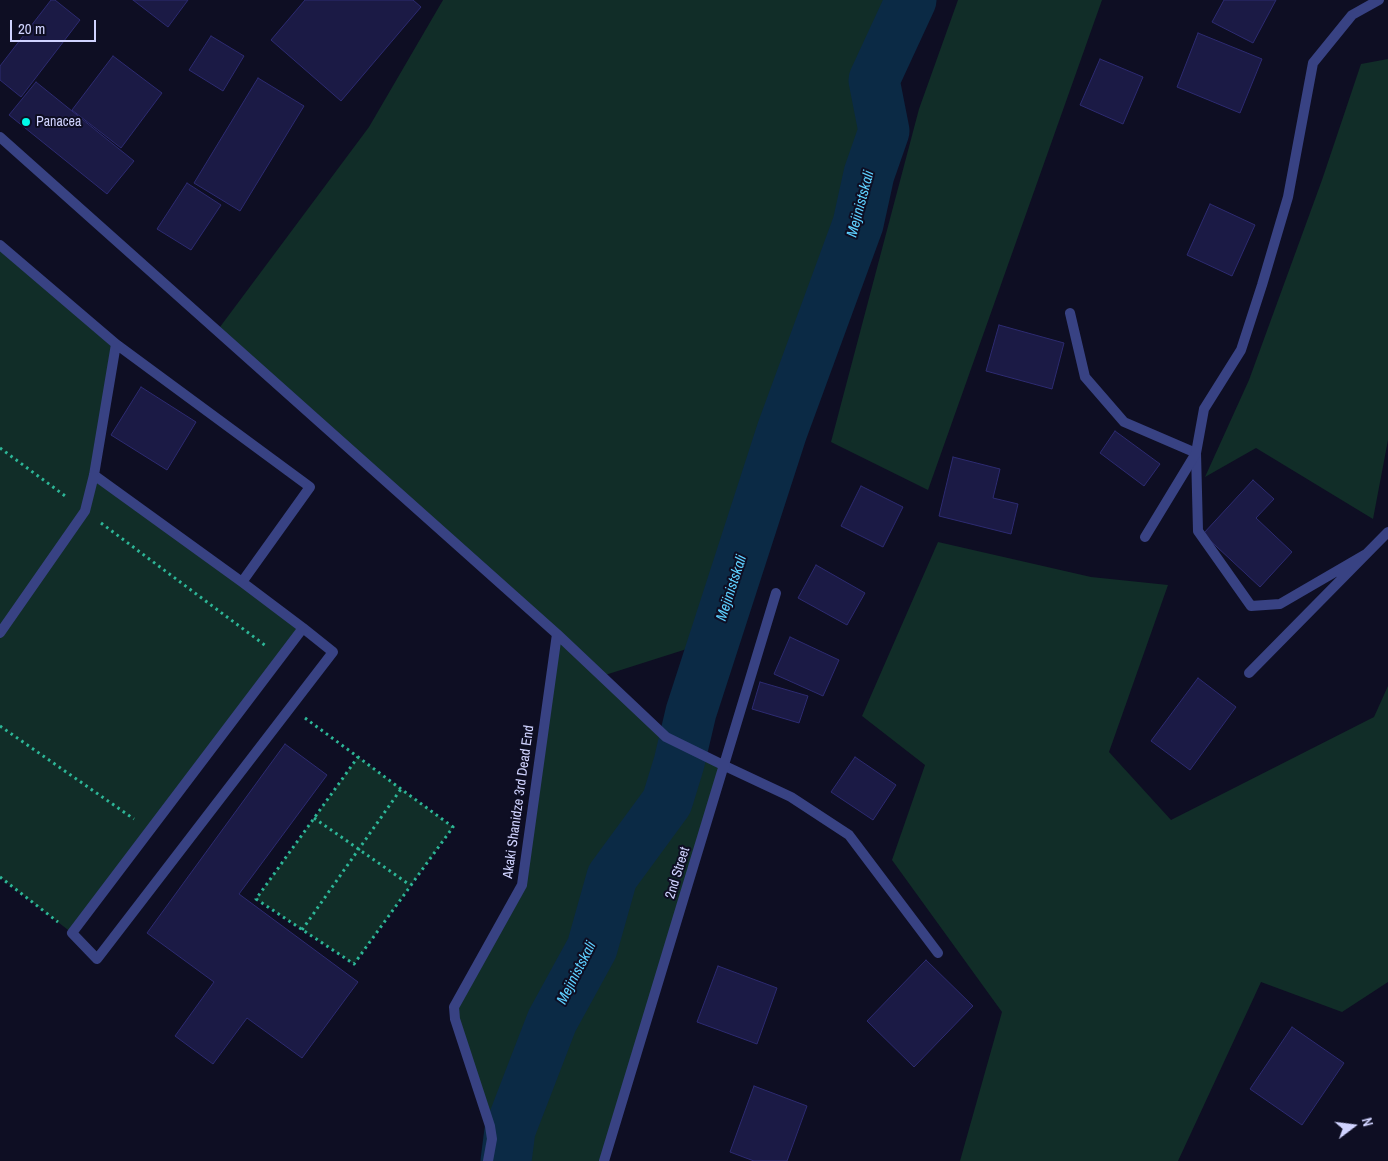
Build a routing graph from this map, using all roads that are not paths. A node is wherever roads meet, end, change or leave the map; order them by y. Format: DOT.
graph roads {
  1 [pos="1379,0"];
  2 [pos="0,137"];
  3 [pos="0,245"];
  4 [pos="1070,313"];
  5 [pos="116,344"];
  6 [pos="1196,453"];
  7 [pos="94,475"];
  8 [pos="1388,532"];
  9 [pos="1145,537"];
  10 [pos="1366,554"];
  11 [pos="242,582"];
  12 [pos="776,593"];
  13 [pos="303,628"];
  14 [pos="0,632"];
  15 [pos="557,634"];
  16 [pos="1249,673"];
  17 [pos="725,766"];
  18 [pos="938,953"];
  19 [pos="488,1161"];
  20 [pos="604,1161"];
  1 -- 6 [label="street"];
  2 -- 15 [label="street"];
  3 -- 5 [label="street"];
  4 -- 6 [label="street"];
  5 -- 7 [label="street"];
  5 -- 11 [label="street"];
  6 -- 9 [label="street"];
  6 -- 10 [label="street"];
  7 -- 11 [label="street"];
  7 -- 14 [label="street"];
  8 -- 10 [label="street"];
  10 -- 16 [label="street"];
  11 -- 13 [label="street"];
  12 -- 17 [label="street, 2nd Street"];
  13 -- 13 [label="street"];
  15 -- 17 [label="street"];
  15 -- 19 [label="street, Akaki Shanidze 3rd Dead End"];
  17 -- 18 [label="street"];
  17 -- 20 [label="street, 2nd Street"];
}
